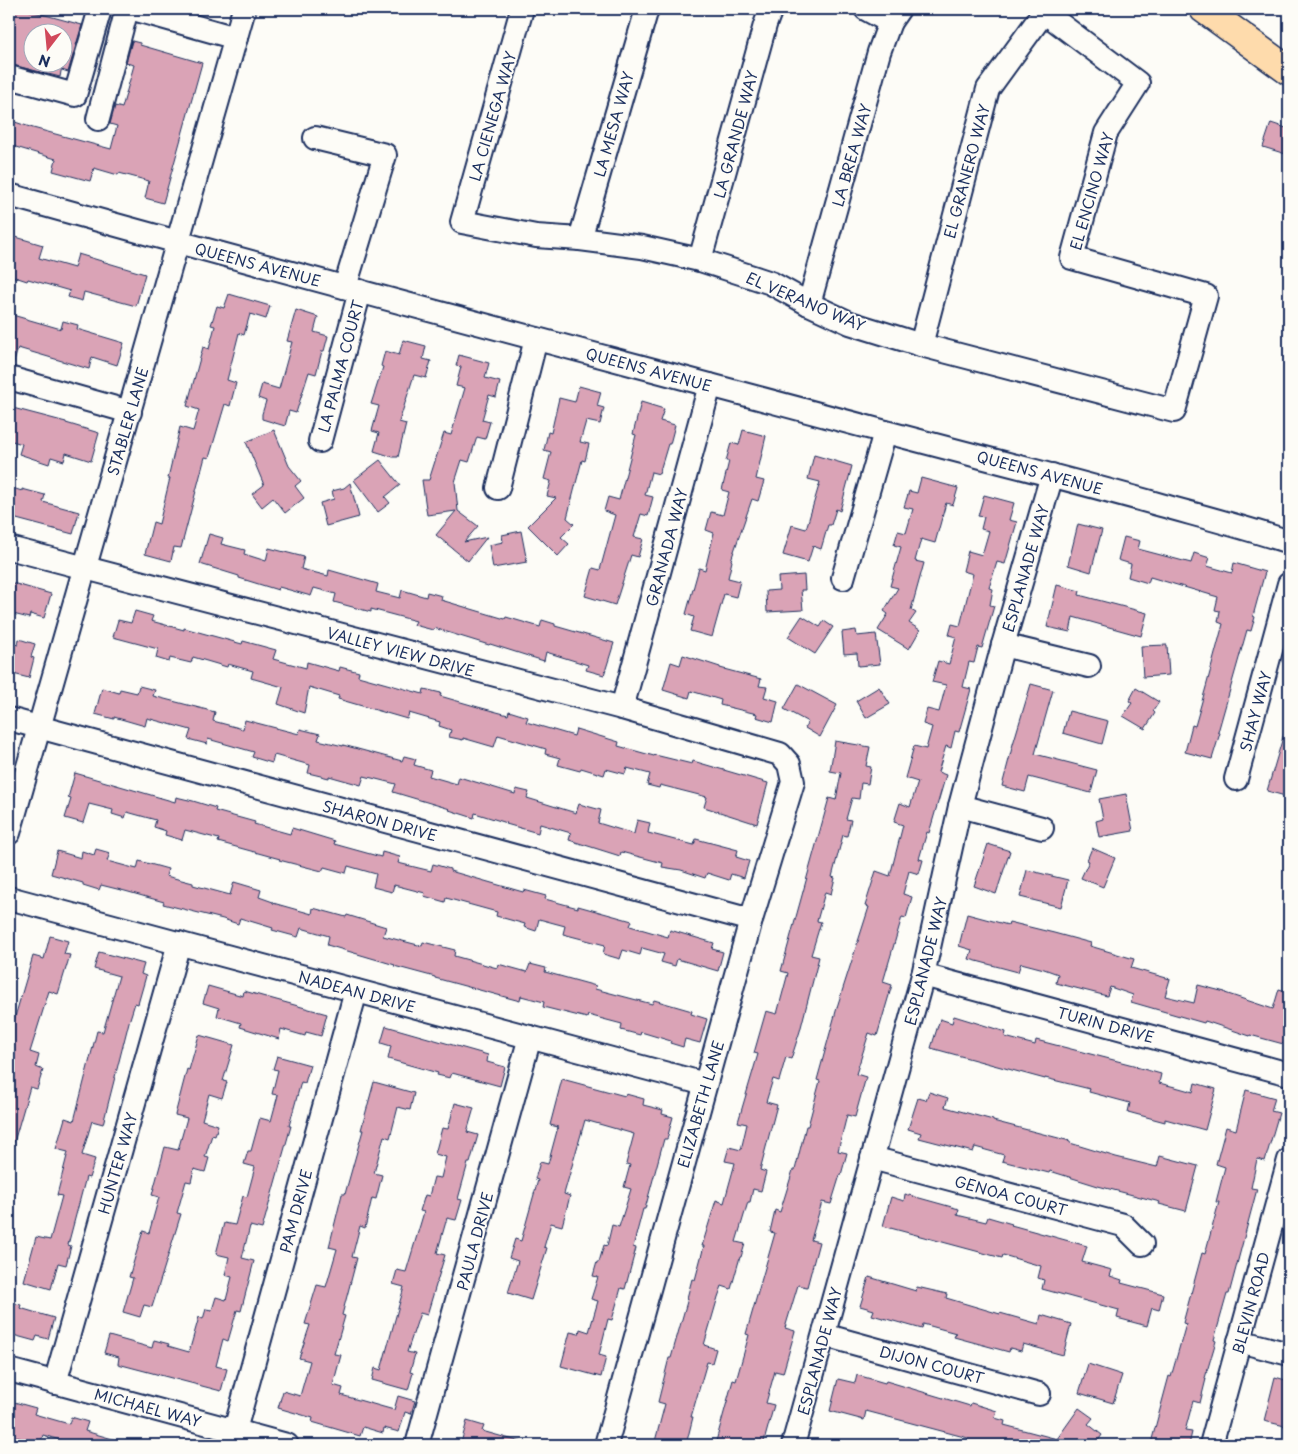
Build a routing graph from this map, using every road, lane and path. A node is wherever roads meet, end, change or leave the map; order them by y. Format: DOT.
graph roads {
  1 [pos="100,9"];
  2 [pos="127,9"];
  3 [pos="133,9"];
  4 [pos="244,9"];
  5 [pos="522,9"];
  6 [pos="647,9"];
  7 [pos="771,9"];
  8 [pos="866,9"];
  9 [pos="1204,9"];
  10 [pos="1042,10"];
  11 [pos="895,15"];
  12 [pos="236,38"];
  13 [pos="1289,71"];
  14 [pos="9,77"];
  15 [pos="98,118"];
  16 [pos="315,138"];
  17 [pos="9,195"];
  18 [pos="462,222"];
  19 [pos="580,239"];
  20 [pos="177,242"];
  21 [pos="700,260"];
  22 [pos="352,289"];
  23 [pos="809,304"];
  24 [pos="536,339"];
  25 [pos="921,345"];
  26 [pos="9,378"];
  27 [pos="710,385"];
  28 [pos="1174,411"];
  29 [pos="130,412"];
  30 [pos="885,432"];
  31 [pos="320,440"];
  32 [pos="1052,475"];
  33 [pos="498,488"];
  34 [pos="1289,542"];
  35 [pos="9,548"];
  36 [pos="85,569"];
  37 [pos="843,578"];
  38 [pos="1289,584"];
  39 [pos="1003,645"];
  40 [pos="1089,666"];
  41 [pos="622,708"];
  42 [pos="9,719"];
  43 [pos="38,728"];
  44 [pos="789,764"];
  45 [pos="1236,779"];
  46 [pos="960,806"];
  47 [pos="1042,828"];
  48 [pos="9,833"];
  49 [pos="9,898"];
  50 [pos="751,920"];
  51 [pos="179,943"];
  52 [pos="923,974"];
  53 [pos="356,991"];
  54 [pos="530,1036"];
  55 [pos="1289,1074"];
  56 [pos="705,1084"];
  57 [pos="872,1158"];
  58 [pos="1289,1160"];
  59 [pos="1142,1244"];
  60 [pos="824,1335"];
  61 [pos="1239,1341"];
  62 [pos="1289,1354"];
  63 [pos="9,1370"];
  64 [pos="55,1383"];
  65 [pos="1039,1394"];
  66 [pos="235,1430"];
  67 [pos="287,1445"];
  68 [pos="417,1445"];
  69 [pos="606,1445"];
  70 [pos="793,1445"];
  71 [pos="1211,1445"];
  1 -- 14 [label="street"];
  2 -- 15 [label="street"];
  3 -- 12 [label="street"];
  4 -- 12 [label="street, STABLER LANE"];
  5 -- 18 [label="street, LA CIENEGA WAY"];
  6 -- 19 [label="street, LA MESA WAY"];
  7 -- 21 [label="street, LA GRANDE WAY"];
  8 -- 11 [label="street"];
  9 -- 13 [label="main road"];
  10 -- 25 [label="street, EL GRANERO WAY"];
  10 -- 28 [label="street, EL ENCINO WAY"];
  11 -- 23 [label="street, LA BREA WAY"];
  12 -- 20 [label="street, STABLER LANE"];
  16 -- 22 [label="street, LA PALMA COURT"];
  17 -- 20 [label="street, QUEENS AVENUE"];
  18 -- 19 [label="street, EL VERANO WAY"];
  19 -- 21 [label="street, EL VERANO WAY"];
  20 -- 22 [label="street, QUEENS AVENUE"];
  20 -- 29 [label="street, STABLER LANE"];
  21 -- 23 [label="street, EL VERANO WAY"];
  22 -- 24 [label="street, QUEENS AVENUE"];
  22 -- 31 [label="street, LA PALMA COURT"];
  23 -- 25 [label="street, EL VERANO WAY"];
  24 -- 27 [label="street, QUEENS AVENUE"];
  24 -- 33 [label="street"];
  25 -- 28 [label="street, EL VERANO WAY"];
  26 -- 29 [label="street"];
  27 -- 30 [label="street, QUEENS AVENUE"];
  27 -- 41 [label="street, GRANADA WAY"];
  29 -- 36 [label="street, STABLER LANE"];
  30 -- 32 [label="street, QUEENS AVENUE"];
  30 -- 37 [label="street"];
  32 -- 34 [label="street, QUEENS AVENUE"];
  32 -- 39 [label="street, ESPLANADE WAY"];
  35 -- 36 [label="street, VALLEY VIEW DRIVE"];
  36 -- 41 [label="street, VALLEY VIEW DRIVE"];
  36 -- 43 [label="street, STABLER LANE"];
  38 -- 45 [label="street, SHAY WAY"];
  39 -- 40 [label="street"];
  39 -- 46 [label="street, ESPLANADE WAY"];
  41 -- 44 [label="street, VALLEY VIEW DRIVE"];
  42 -- 43 [label="street, SHARON DRIVE"];
  43 -- 48 [label="street, STABLER LANE"];
  43 -- 50 [label="street, SHARON DRIVE"];
  44 -- 50 [label="street, ELIZABETH LANE"];
  46 -- 47 [label="street"];
  46 -- 52 [label="street, ESPLANADE WAY"];
  49 -- 51 [label="street, NADEAN DRIVE"];
  50 -- 56 [label="street, ELIZABETH LANE"];
  51 -- 53 [label="street, NADEAN DRIVE"];
  51 -- 64 [label="street, HUNTER WAY"];
  52 -- 55 [label="street, TURIN DRIVE"];
  52 -- 57 [label="street, ESPLANADE WAY"];
  53 -- 54 [label="street, NADEAN DRIVE"];
  53 -- 66 [label="street, PAM DRIVE"];
  54 -- 56 [label="street, NADEAN DRIVE"];
  54 -- 68 [label="street, PAULA DRIVE"];
  56 -- 69 [label="street, ELIZABETH LANE"];
  57 -- 59 [label="street, GENOA COURT"];
  57 -- 60 [label="street, ESPLANADE WAY"];
  58 -- 61 [label="street, BLEVIN ROAD"];
  60 -- 65 [label="street, DIJON COURT"];
  60 -- 70 [label="street, ESPLANADE WAY"];
  61 -- 62 [label="street"];
  61 -- 71 [label="street, BLEVIN ROAD"];
  63 -- 64 [label="street, MICHAEL WAY"];
  64 -- 66 [label="street, MICHAEL WAY"];
  66 -- 67 [label="street, MICHAEL WAY"];
}
